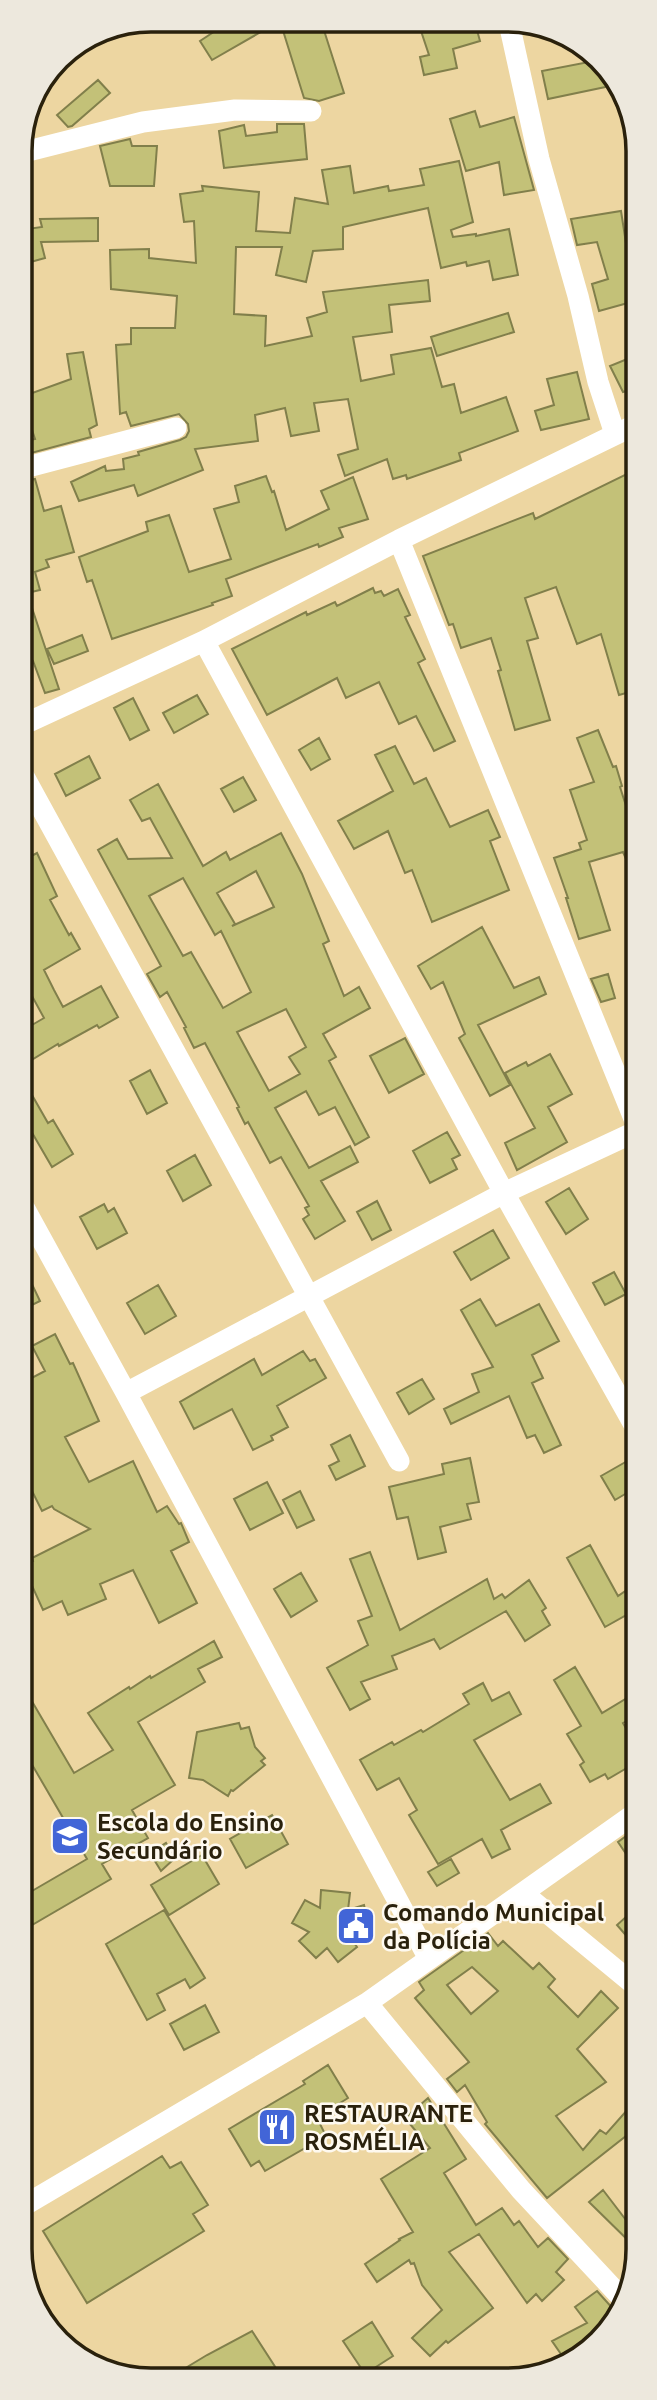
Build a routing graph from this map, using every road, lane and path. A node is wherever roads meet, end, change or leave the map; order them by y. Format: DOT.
graph roads {
  1 [pos="511,32"];
  2 [pos="311,111"];
  3 [pos="32,150"];
  4 [pos="176,428"];
  5 [pos="626,430"];
  6 [pos="615,435"];
  7 [pos="32,466"];
  8 [pos="399,540"];
  9 [pos="204,641"];
  10 [pos="32,720"];
  11 [pos="32,791"];
  12 [pos="626,1098"];
  13 [pos="626,1136"];
  14 [pos="504,1193"];
  15 [pos="32,1222"];
  16 [pos="309,1294"];
  17 [pos="126,1393"];
  18 [pos="625,1409"];
  19 [pos="399,1461"];
  20 [pos="625,1820"];
  21 [pos="523,1893"];
  22 [pos="429,1959"];
  23 [pos="625,1977"];
  24 [pos="367,2003"];
  25 [pos="32,2201"];
  26 [pos="617,2293"];
  1 -- 6 [label="street"];
  2 -- 3 [label="street"];
  4 -- 7 [label="street"];
  5 -- 6 [label="street"];
  6 -- 8 [label="street"];
  8 -- 9 [label="street"];
  8 -- 12 [label="street"];
  9 -- 10 [label="street"];
  9 -- 14 [label="street"];
  11 -- 16 [label="street"];
  13 -- 14 [label="street"];
  14 -- 16 [label="street"];
  14 -- 18 [label="street"];
  15 -- 17 [label="street"];
  16 -- 17 [label="street"];
  16 -- 19 [label="street"];
  17 -- 22 [label="street"];
  20 -- 21 [label="street"];
  21 -- 22 [label="street"];
  21 -- 23 [label="street"];
  22 -- 24 [label="street"];
  24 -- 25 [label="street"];
  24 -- 26 [label="street"];
}
